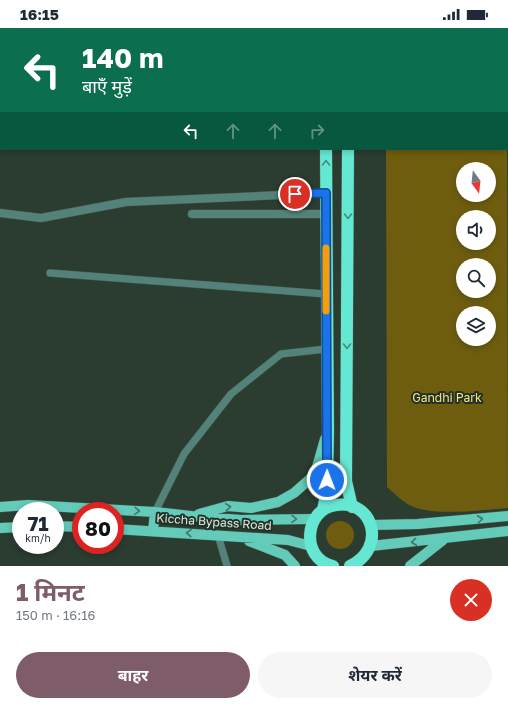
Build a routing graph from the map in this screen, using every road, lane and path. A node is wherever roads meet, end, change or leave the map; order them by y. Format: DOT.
graph roads {
  1 [pos="326,150"];
  2 [pos="348,150"];
  3 [pos="326,193"];
  4 [pos="0,213"];
  5 [pos="192,214"];
  6 [pos="326,214"];
  7 [pos="50,272"];
  8 [pos="326,294"];
  9 [pos="326,349"];
  10 [pos="328,430"];
  11 [pos="0,507"];
  12 [pos="352,507"];
  13 [pos="323,510"];
  14 [pos="155,512"];
  15 [pos="191,516"];
  16 [pos="508,516"];
  17 [pos="218,518"];
  18 [pos="314,520"];
  19 [pos="464,521"];
  20 [pos="371,525"];
  21 [pos="12,527"];
  22 [pos="0,528"];
  23 [pos="124,529"];
  24 [pos="153,531"];
  25 [pos="508,532"];
  26 [pos="218,535"];
  27 [pos="465,536"];
  28 [pos="240,537"];
  29 [pos="445,538"];
  30 [pos="311,546"];
  31 [pos="371,546"];
  32 [pos="321,563"];
  33 [pos="355,565"];
  34 [pos="227,566"];
  35 [pos="295,566"];
  36 [pos="332,566"];
  37 [pos="410,566"];
  3 -- 1 [label="highway, one-way"];
  2 -- 12 [label="highway, one-way"];
  3 -- 4 [label="street"];
  3 -- 6 [label="highway"];
  5 -- 6 [label="street"];
  6 -- 8 [label="highway"];
  7 -- 8 [label="lane"];
  8 -- 9 [label="highway"];
  9 -- 10 [label="highway"];
  9 -- 14 [label="lane"];
  10 -- 13 [label="highway"];
  15 -- 10 [label="main road, one-way"];
  11 -- 14 [label="main road, one-way"];
  12 -- 13 [label="highway"];
  12 -- 20 [label="highway"];
  13 -- 18 [label="highway"];
  14 -- 15 [label="main road"];
  14 -- 24 [label="main road"];
  15 -- 17 [label="main road"];
  19 -- 16 [label="main road, one-way"];
  17 -- 18 [label="main road, one-way"];
  17 -- 26 [label="main road"];
  18 -- 30 [label="highway"];
  19 -- 20 [label="main road"];
  19 -- 27 [label="main road"];
  20 -- 31 [label="highway"];
  21 -- 22 [label="main road"];
  23 -- 24 [label="main road, Kiccha Bypass Road"];
  26 -- 24 [label="main road, Kiccha Bypass Road, one-way"];
  25 -- 27 [label="main road"];
  26 -- 28 [label="main road, Kiccha Bypass Road"];
  26 -- 34 [label="lane"];
  27 -- 29 [label="main road"];
  28 -- 30 [label="main road, Kiccha Bypass Road"];
  28 -- 35 [label="main road"];
  29 -- 31 [label="main road, one-way"];
  29 -- 37 [label="main road"];
  30 -- 32 [label="highway"];
  31 -- 33 [label="highway"];
  32 -- 36 [label="highway"];
}
